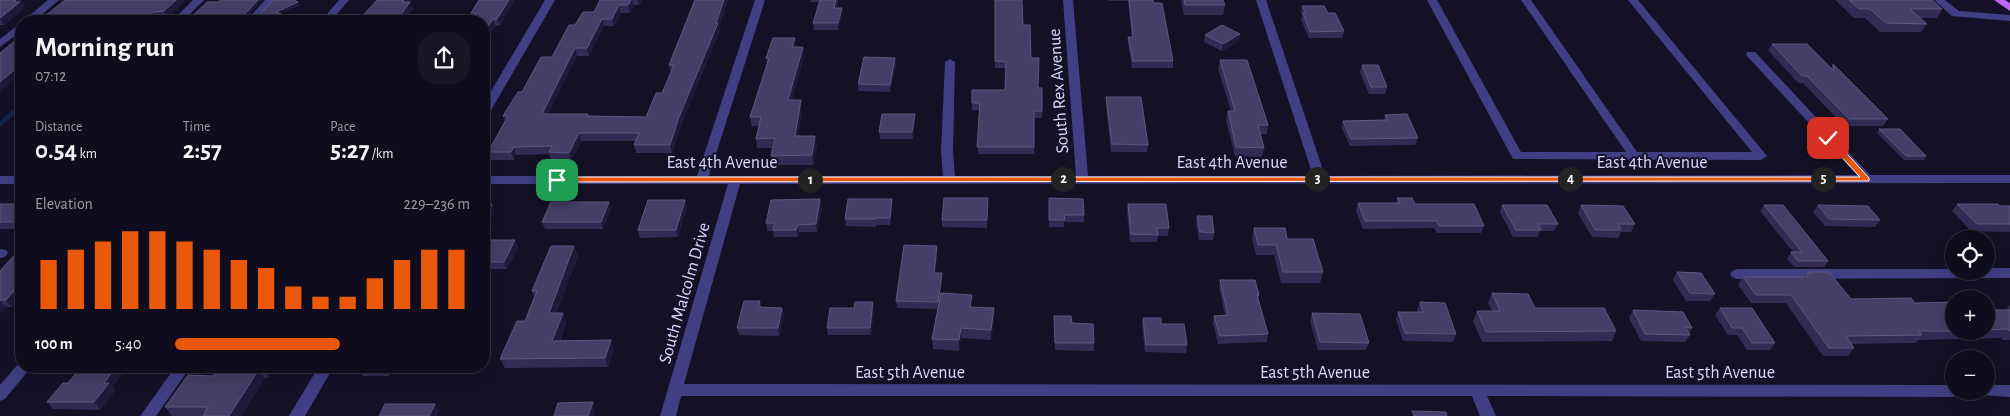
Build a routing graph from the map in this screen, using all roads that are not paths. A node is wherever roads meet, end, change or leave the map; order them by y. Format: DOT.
graph roads {
  1 [pos="54,0"];
  2 [pos="199,0"];
  3 [pos="270,0"];
  4 [pos="344,0"];
  5 [pos="550,0"];
  6 [pos="760,0"];
  7 [pos="1068,0"];
  8 [pos="1261,0"];
  9 [pos="1432,0"];
  10 [pos="1526,0"];
  11 [pos="1632,0"];
  12 [pos="1939,0"];
  13 [pos="1999,0"];
  14 [pos="2010,8"];
  15 [pos="35,15"];
  16 [pos="183,15"];
  17 [pos="256,15"];
  18 [pos="331,15"];
  19 [pos="2010,18"];
  20 [pos="15,31"];
  21 [pos="0,44"];
  22 [pos="1751,54"];
  23 [pos="950,62"];
  24 [pos="490,102"];
  25 [pos="1634,156"];
  26 [pos="1082,179"];
  27 [pos="1320,179"];
  28 [pos="1867,179"];
  29 [pos="2010,179"];
  30 [pos="490,180"];
  31 [pos="702,180"];
  32 [pos="735,180"];
  33 [pos="950,180"];
  34 [pos="2010,273"];
  35 [pos="1737,274"];
  36 [pos="19,373"];
  37 [pos="179,373"];
  38 [pos="323,373"];
  39 [pos="676,390"];
  40 [pos="1477,390"];
  41 [pos="1945,391"];
  42 [pos="1995,391"];
  43 [pos="2010,391"];
  44 [pos="0,395"];
  45 [pos="148,416"];
  46 [pos="296,416"];
  47 [pos="668,416"];
  48 [pos="1488,416"];
  1 -- 15 [label="street"];
  2 -- 16 [label="street"];
  3 -- 17 [label="street"];
  4 -- 18 [label="street"];
  5 -- 24 [label="street"];
  6 -- 31 [label="street"];
  7 -- 26 [label="street, South Rex Avenue"];
  8 -- 27 [label="street"];
  9 -- 25 [label="street"];
  10 -- 25 [label="street"];
  11 -- 25 [label="street"];
  12 -- 19 [label="street"];
  13 -- 14 [label="main road"];
  20 -- 21 [label="street"];
  22 -- 28 [label="street"];
  23 -- 33 [label="street"];
  26 -- 27 [label="street, East 4th Avenue"];
  26 -- 33 [label="street, East 4th Avenue"];
  27 -- 28 [label="street, East 4th Avenue"];
  28 -- 29 [label="street, East 4th Avenue"];
  30 -- 31 [label="street, East 4th Avenue"];
  31 -- 32 [label="street, East 4th Avenue"];
  32 -- 33 [label="street, East 4th Avenue"];
  32 -- 39 [label="street, South Malcolm Drive"];
  34 -- 35 [label="street"];
  36 -- 44 [label="street"];
  37 -- 45 [label="street"];
  38 -- 46 [label="street"];
  39 -- 40 [label="street, East 5th Avenue"];
  39 -- 47 [label="street, South Malcolm Drive"];
  40 -- 41 [label="street, East 5th Avenue"];
  40 -- 48 [label="street"];
  42 -- 43 [label="street"];
}
